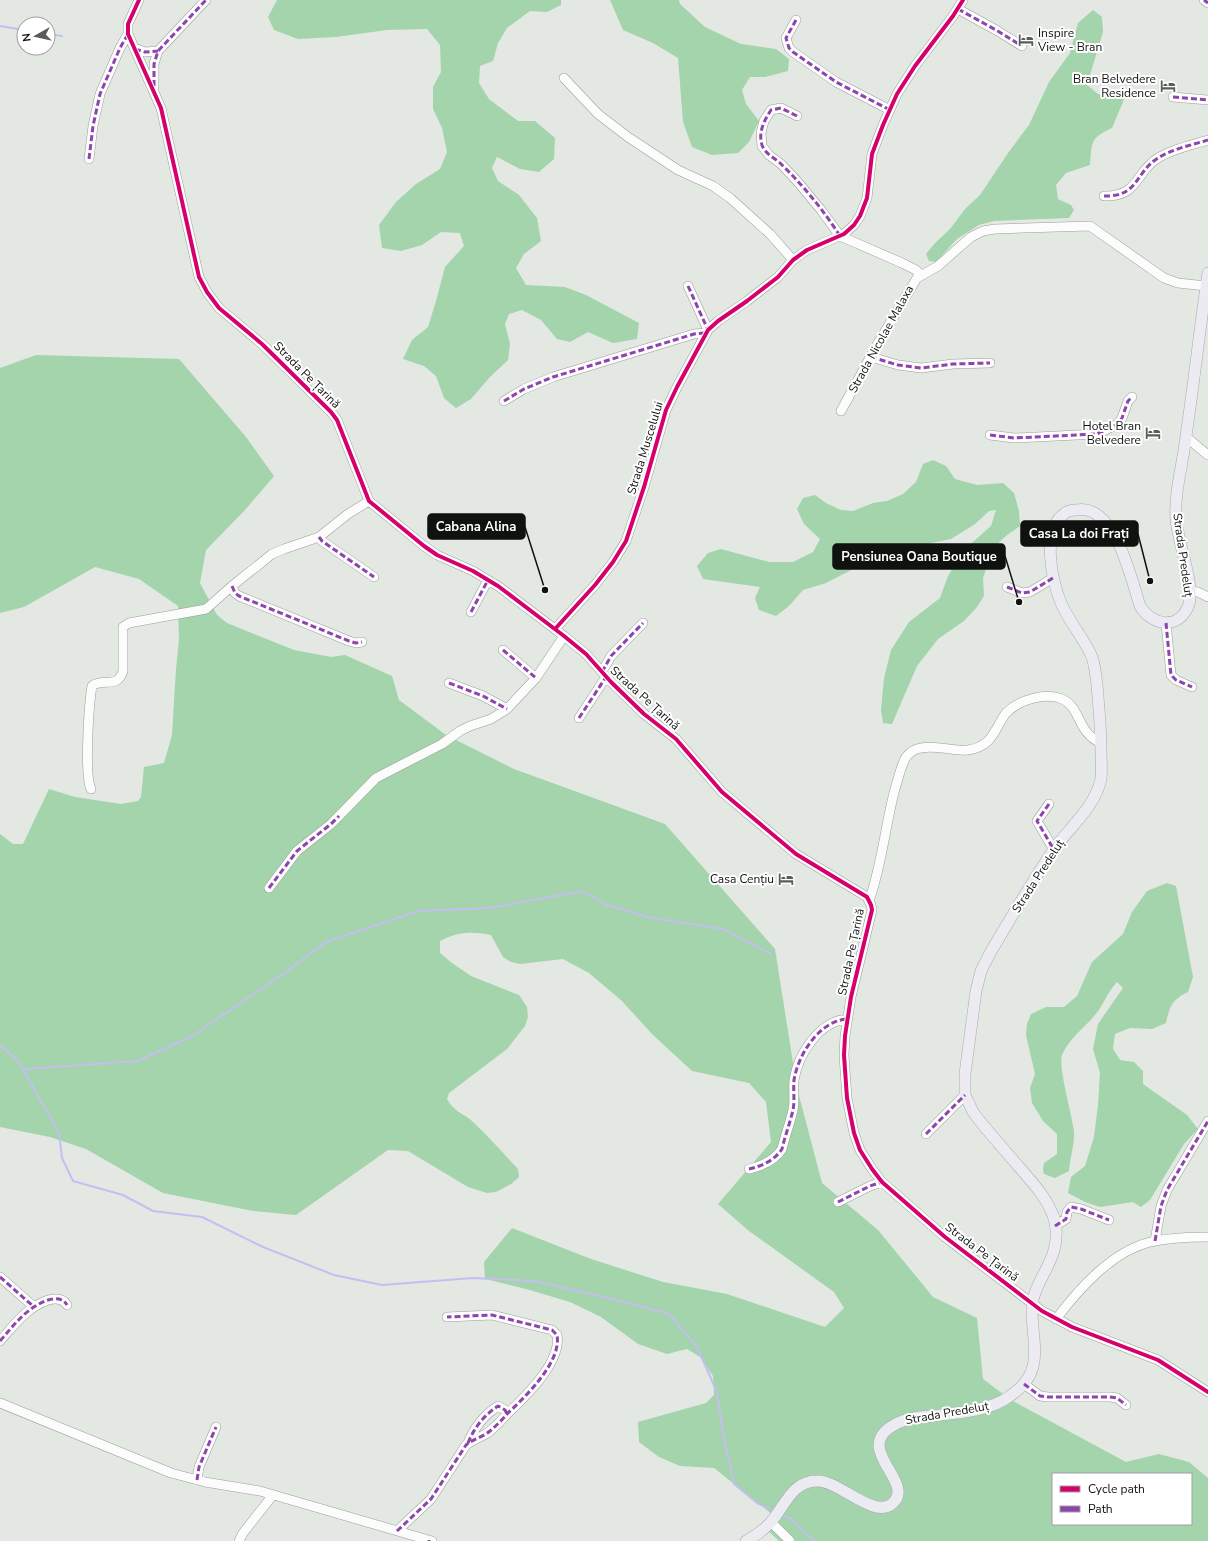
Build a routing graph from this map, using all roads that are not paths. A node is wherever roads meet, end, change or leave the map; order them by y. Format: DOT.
graph roads {
  1 [pos="139,0"];
  2 [pos="206,0"];
  3 [pos="963,0"];
  4 [pos="1204,0"];
  5 [pos="1208,3"];
  6 [pos="958,9"];
  7 [pos="796,20"];
  8 [pos="128,34"];
  9 [pos="1022,46"];
  10 [pos="134,48"];
  11 [pos="158,51"];
  12 [pos="564,78"];
  13 [pos="154,91"];
  14 [pos="1173,97"];
  15 [pos="1208,100"];
  16 [pos="890,110"];
  17 [pos="797,116"];
  18 [pos="1208,140"];
  19 [pos="89,159"];
  20 [pos="1104,196"];
  21 [pos="840,236"];
  22 [pos="793,260"];
  23 [pos="1208,273"];
  24 [pos="921,275"];
  25 [pos="688,286"];
  26 [pos="1206,286"];
  27 [pos="707,331"];
  28 [pos="871,357"];
  29 [pos="990,363"];
  30 [pos="1132,398"];
  31 [pos="504,401"];
  32 [pos="841,410"];
  33 [pos="990,435"];
  34 [pos="1186,437"];
  35 [pos="1208,455"];
  36 [pos="369,501"];
  37 [pos="319,538"];
  38 [pos="374,577"];
  39 [pos="1053,578"];
  40 [pos="488,580"];
  41 [pos="232,586"];
  42 [pos="1007,587"];
  43 [pos="1190,591"];
  44 [pos="1208,597"];
  45 [pos="471,612"];
  46 [pos="643,623"];
  47 [pos="1166,623"];
  48 [pos="555,629"];
  49 [pos="564,636"];
  50 [pos="362,642"];
  51 [pos="503,650"];
  52 [pos="604,674"];
  53 [pos="536,678"];
  54 [pos="449,683"];
  55 [pos="1192,687"];
  56 [pos="507,709"];
  57 [pos="579,718"];
  58 [pos="1101,743"];
  59 [pos="91,790"];
  60 [pos="1049,804"];
  61 [pos="1054,850"];
  62 [pos="269,888"];
  63 [pos="869,901"];
  64 [pos="847,1019"];
  65 [pos="966,1095"];
  66 [pos="1208,1121"];
  67 [pos="926,1134"];
  68 [pos="749,1169"];
  69 [pos="882,1182"];
  70 [pos="838,1202"];
  71 [pos="1109,1220"];
  72 [pos="1055,1226"];
  73 [pos="1208,1237"];
  74 [pos="1155,1241"];
  75 [pos="0,1277"];
  76 [pos="1032,1302"];
  77 [pos="33,1306"];
  78 [pos="67,1306"];
  79 [pos="447,1317"];
  80 [pos="1056,1319"];
  81 [pos="0,1341"];
  82 [pos="1024,1384"];
  83 [pos="1208,1392"];
  84 [pos="0,1403"];
  85 [pos="1126,1406"];
  86 [pos="507,1414"];
  87 [pos="216,1428"];
  88 [pos="468,1443"];
  89 [pos="197,1480"];
  90 [pos="273,1495"];
  91 [pos="776,1516"];
  92 [pos="397,1531"];
  93 [pos="239,1541"];
  94 [pos="430,1541"];
  95 [pos="746,1541"];
  96 [pos="790,1541"];
  1 -- 8 [label="street"];
  2 -- 11 [label="street"];
  3 -- 6 [label="street, Strada Muscelului"];
  4 -- 5 [label="street"];
  6 -- 9 [label="street"];
  6 -- 16 [label="street, Strada Muscelului"];
  7 -- 16 [label="street"];
  8 -- 10 [label="street, Strada Pe Țarină"];
  8 -- 19 [label="street"];
  10 -- 11 [label="street"];
  10 -- 13 [label="street, Strada Pe Țarină"];
  11 -- 13 [label="street"];
  12 -- 22 [label="street"];
  13 -- 36 [label="street, Strada Pe Țarină"];
  14 -- 15 [label="street"];
  16 -- 21 [label="street, Strada Muscelului"];
  17 -- 21 [label="street"];
  18 -- 20 [label="street"];
  21 -- 22 [label="street, Strada Muscelului"];
  21 -- 24 [label="street"];
  22 -- 27 [label="street, Strada Muscelului"];
  23 -- 26 [label="main road, Strada Predeluț"];
  24 -- 26 [label="street, Strada Nicolae Malaxa"];
  24 -- 28 [label="street, Strada Nicolae Malaxa"];
  25 -- 27 [label="street"];
  26 -- 34 [label="main road, Strada Predeluț"];
  27 -- 31 [label="street"];
  27 -- 48 [label="street, Strada Muscelului"];
  28 -- 29 [label="street"];
  28 -- 32 [label="street, Strada Nicolae Malaxa"];
  30 -- 33 [label="street"];
  34 -- 35 [label="street"];
  34 -- 43 [label="main road, Strada Predeluț"];
  36 -- 37 [label="street"];
  36 -- 40 [label="street, Strada Pe Țarină"];
  37 -- 38 [label="street"];
  37 -- 41 [label="street"];
  39 -- 42 [label="street"];
  39 -- 47 [label="main road, Strada Predeluț"];
  39 -- 58 [label="main road, Strada Predeluț"];
  40 -- 45 [label="street"];
  40 -- 48 [label="street, Strada Pe Țarină"];
  41 -- 50 [label="street"];
  41 -- 59 [label="street"];
  43 -- 44 [label="street"];
  43 -- 47 [label="main road, Strada Predeluț"];
  46 -- 52 [label="street"];
  47 -- 55 [label="street"];
  48 -- 49 [label="street, Strada Pe Țarină"];
  49 -- 52 [label="street, Strada Pe Țarină"];
  49 -- 53 [label="street"];
  51 -- 53 [label="street"];
  52 -- 57 [label="street"];
  52 -- 63 [label="street, Strada Pe Țarină"];
  53 -- 56 [label="street"];
  54 -- 56 [label="street"];
  56 -- 62 [label="street"];
  58 -- 61 [label="main road, Strada Predeluț"];
  58 -- 63 [label="street, Strada Pe Țarină"];
  60 -- 61 [label="street"];
  61 -- 65 [label="main road, Strada Predeluț"];
  63 -- 64 [label="street, Strada Pe Țarină"];
  64 -- 68 [label="street"];
  64 -- 69 [label="street, Strada Pe Țarină"];
  65 -- 67 [label="street"];
  65 -- 72 [label="main road, Strada Predeluț"];
  66 -- 74 [label="street"];
  69 -- 70 [label="street"];
  69 -- 76 [label="street, Strada Pe Țarină"];
  71 -- 72 [label="street"];
  72 -- 76 [label="main road, Strada Predeluț"];
  73 -- 74 [label="street"];
  74 -- 80 [label="street"];
  75 -- 77 [label="street"];
  76 -- 80 [label="street, Strada Pe Țarină"];
  76 -- 82 [label="main road, Strada Predeluț"];
  77 -- 78 [label="street"];
  77 -- 81 [label="street"];
  79 -- 86 [label="street"];
  80 -- 83 [label="street, Strada Pe Țarină"];
  82 -- 85 [label="street"];
  82 -- 91 [label="main road, Strada Predeluț"];
  84 -- 89 [label="street"];
  86 -- 88 [label="street"];
  86 -- 88 [label="street"];
  87 -- 89 [label="street"];
  88 -- 92 [label="street"];
  89 -- 90 [label="street"];
  90 -- 92 [label="street"];
  90 -- 93 [label="street"];
  91 -- 95 [label="main road"];
  91 -- 96 [label="street"];
  92 -- 94 [label="street"];
}
